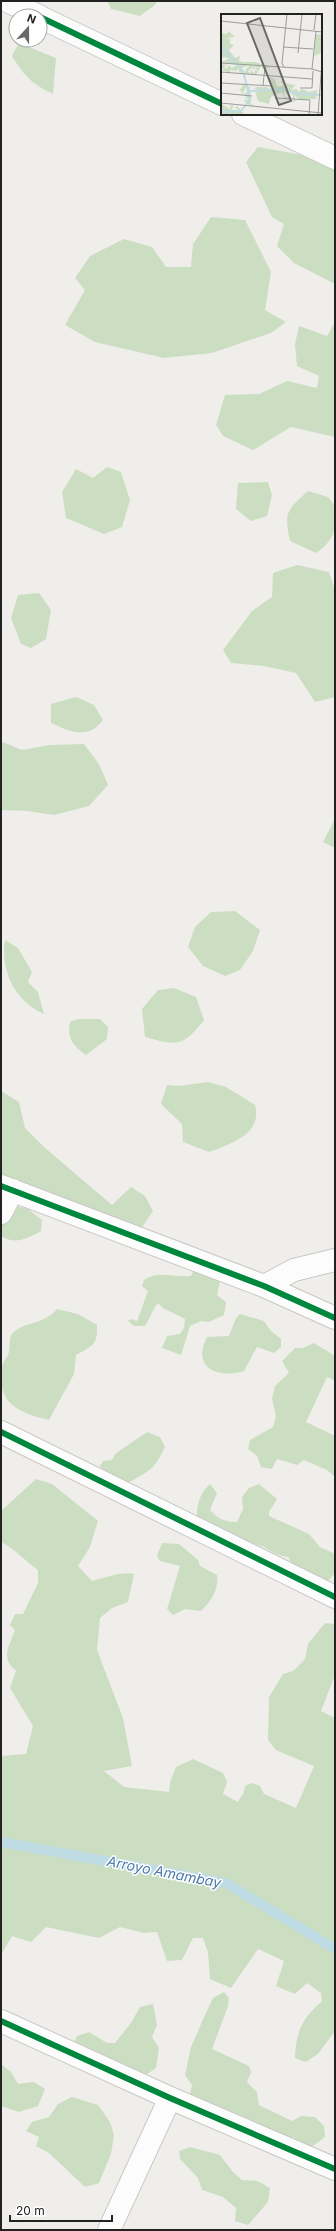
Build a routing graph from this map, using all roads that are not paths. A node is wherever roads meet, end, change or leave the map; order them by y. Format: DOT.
graph roads {
  1 [pos="8,1"];
  2 [pos="22,8"];
  3 [pos="48,20"];
  4 [pos="221,104"];
  5 [pos="245,115"];
  6 [pos="335,158"];
  7 [pos="7,1188"];
  8 [pos="1,1214"];
  9 [pos="335,1260"];
  10 [pos="264,1286"];
  11 [pos="335,1318"];
  12 [pos="1,1432"];
  13 [pos="335,1597"];
  14 [pos="1,2021"];
  15 [pos="170,2098"];
  16 [pos="335,2169"];
  17 [pos="109,2230"];
  1 -- 2 [label="street"];
  3 -- 4 [label="street"];
  5 -- 6 [label="street"];
  7 -- 8 [label="street"];
  7 -- 10 [label="street"];
  9 -- 10 [label="street"];
  10 -- 11 [label="street"];
  12 -- 13 [label="street"];
  14 -- 15 [label="street"];
  15 -- 16 [label="street"];
  15 -- 17 [label="street"];
}
